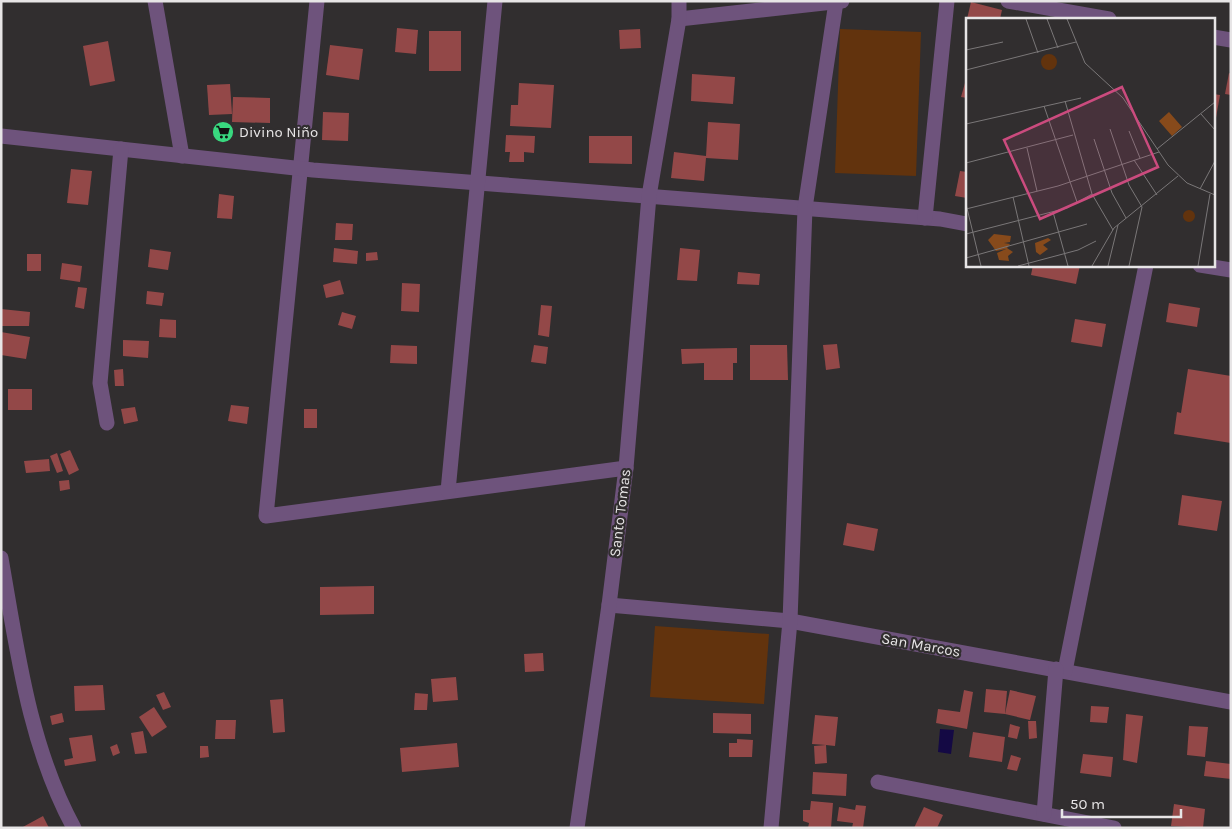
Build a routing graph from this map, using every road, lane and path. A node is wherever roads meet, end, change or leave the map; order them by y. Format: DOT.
graph roads {
  1 [pos="155,1"];
  2 [pos="317,1"];
  3 [pos="495,1"];
  4 [pos="679,1"];
  5 [pos="947,1"];
  6 [pos="1008,1"];
  7 [pos="839,2"];
  8 [pos="1089,8"];
  9 [pos="1107,18"];
  10 [pos="679,19"];
  11 [pos="1214,37"];
  12 [pos="1231,40"];
  13 [pos="1,136"];
  14 [pos="121,149"];
  15 [pos="182,156"];
  16 [pos="300,169"];
  17 [pos="477,183"];
  18 [pos="649,196"];
  19 [pos="805,208"];
  20 [pos="925,218"];
  21 [pos="966,224"];
  22 [pos="1146,266"];
  23 [pos="1206,266"];
  24 [pos="1231,270"];
  25 [pos="107,422"];
  26 [pos="626,468"];
  27 [pos="448,492"];
  28 [pos="1,558"];
  29 [pos="609,605"];
  30 [pos="790,621"];
  31 [pos="1061,670"];
  32 [pos="1231,702"];
  33 [pos="878,782"];
  34 [pos="1044,814"];
  35 [pos="74,828"];
  36 [pos="577,828"];
  37 [pos="771,828"];
  38 [pos="1114,828"];
  1 -- 15 [label="street"];
  2 -- 16 [label="street"];
  3 -- 17 [label="street"];
  4 -- 10 [label="street, Santo Tomas"];
  5 -- 20 [label="street"];
  6 -- 8 [label="street"];
  7 -- 10 [label="street"];
  7 -- 19 [label="street"];
  8 -- 9 [label="street"];
  10 -- 18 [label="street, Santo Tomas"];
  11 -- 12 [label="street"];
  13 -- 14 [label="street"];
  14 -- 15 [label="street"];
  14 -- 25 [label="street"];
  15 -- 16 [label="street"];
  16 -- 17 [label="street"];
  16 -- 27 [label="street"];
  17 -- 18 [label="street"];
  17 -- 27 [label="street"];
  18 -- 19 [label="street"];
  18 -- 26 [label="street, Santo Tomas"];
  19 -- 20 [label="street"];
  19 -- 30 [label="street"];
  20 -- 21 [label="street"];
  22 -- 31 [label="street"];
  23 -- 24 [label="street"];
  26 -- 27 [label="street"];
  26 -- 29 [label="street, Santo Tomas"];
  28 -- 35 [label="street"];
  29 -- 30 [label="street, San Marcos"];
  29 -- 36 [label="street, Santo Tomas"];
  30 -- 31 [label="street, San Marcos"];
  30 -- 37 [label="street"];
  31 -- 32 [label="street, San Marcos"];
  31 -- 34 [label="street"];
  33 -- 34 [label="street"];
  34 -- 38 [label="street"];
}
